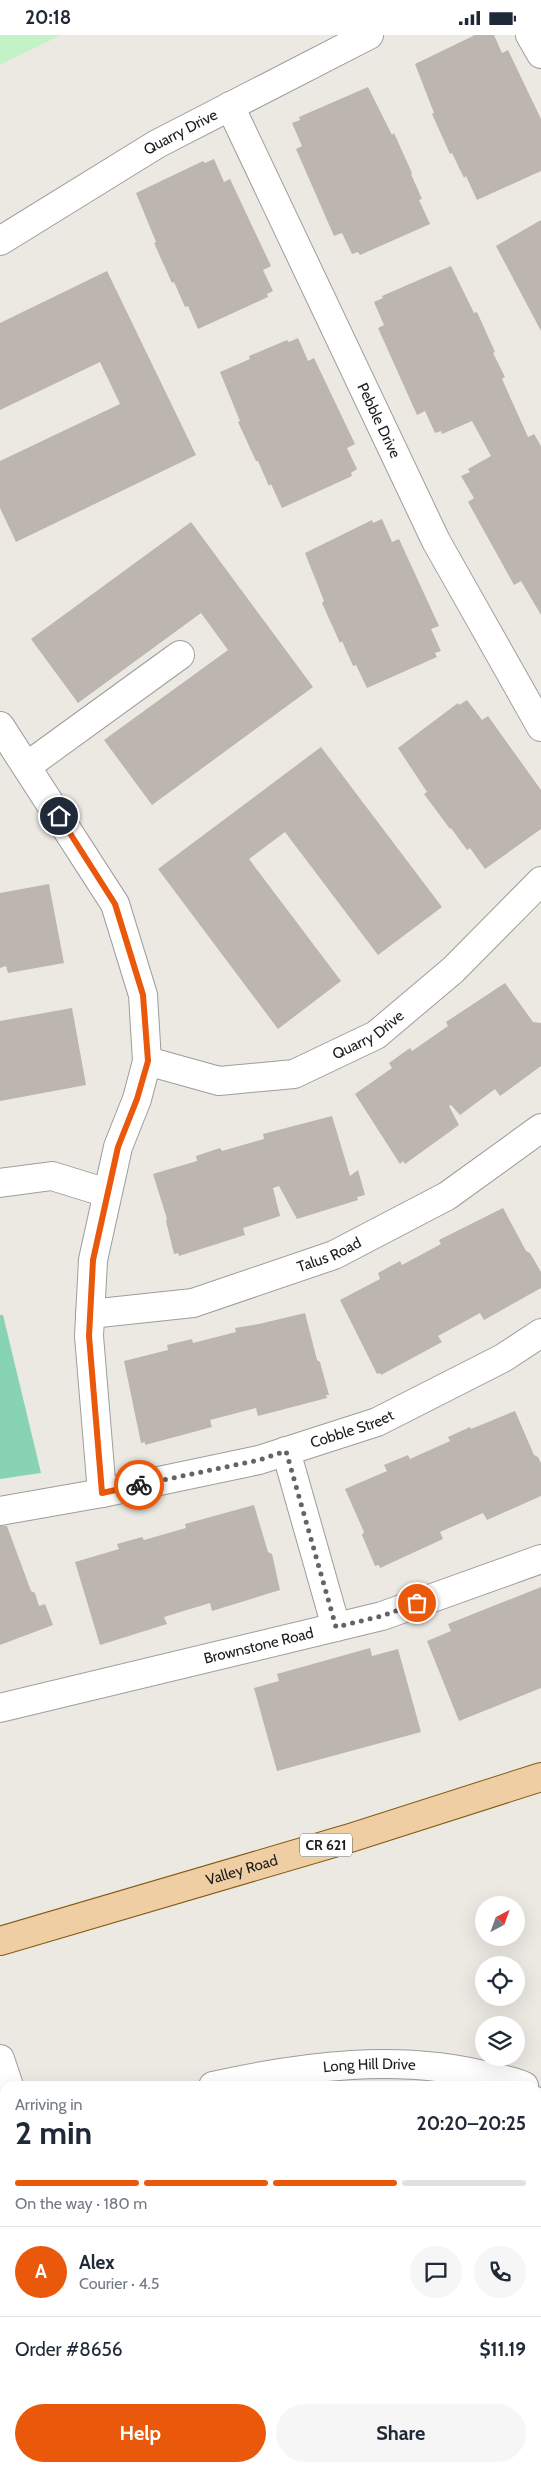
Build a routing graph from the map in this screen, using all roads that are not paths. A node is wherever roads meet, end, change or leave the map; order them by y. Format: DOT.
graph roads {
  1 [pos="369,35"];
  2 [pos="530,35"];
  3 [pos="541,54"];
  4 [pos="230,106"];
  5 [pos="0,241"];
  6 [pos="180,655"];
  7 [pos="0,726"];
  8 [pos="541,727"];
  9 [pos="27,766"];
  10 [pos="541,881"];
  11 [pos="148,1061"];
  12 [pos="541,1128"];
  13 [pos="0,1183"];
  14 [pos="107,1193"];
  15 [pos="90,1314"];
  16 [pos="541,1333"];
  17 [pos="286,1451"];
  18 [pos="102,1493"];
  19 [pos="0,1511"];
  20 [pos="541,1559"];
  21 [pos="336,1627"];
  22 [pos="0,1708"];
  23 [pos="541,1777"];
  24 [pos="0,1941"];
  25 [pos="0,2059"];
  26 [pos="7,2081"];
  27 [pos="247,2081"];
  28 [pos="506,2081"];
  1 -- 4 [label="street, Quarry Drive"];
  2 -- 3 [label="street"];
  4 -- 5 [label="street, Quarry Drive"];
  4 -- 8 [label="street, Pebble Drive"];
  6 -- 9 [label="street"];
  7 -- 9 [label="street"];
  9 -- 11 [label="street"];
  10 -- 11 [label="street, Quarry Drive"];
  11 -- 14 [label="street"];
  12 -- 15 [label="street, Talus Road"];
  13 -- 14 [label="street"];
  14 -- 15 [label="street"];
  15 -- 18 [label="street"];
  16 -- 17 [label="street, Cobble Street"];
  17 -- 18 [label="street, Cobble Street"];
  17 -- 21 [label="street"];
  18 -- 19 [label="street, Cobble Street"];
  20 -- 21 [label="street, Brownstone Road"];
  21 -- 22 [label="street, Brownstone Road"];
  23 -- 24 [label="main road, Valley Road / CR 621"];
  25 -- 26 [label="street"];
  27 -- 28 [label="street, Long Hill Drive"];
}
